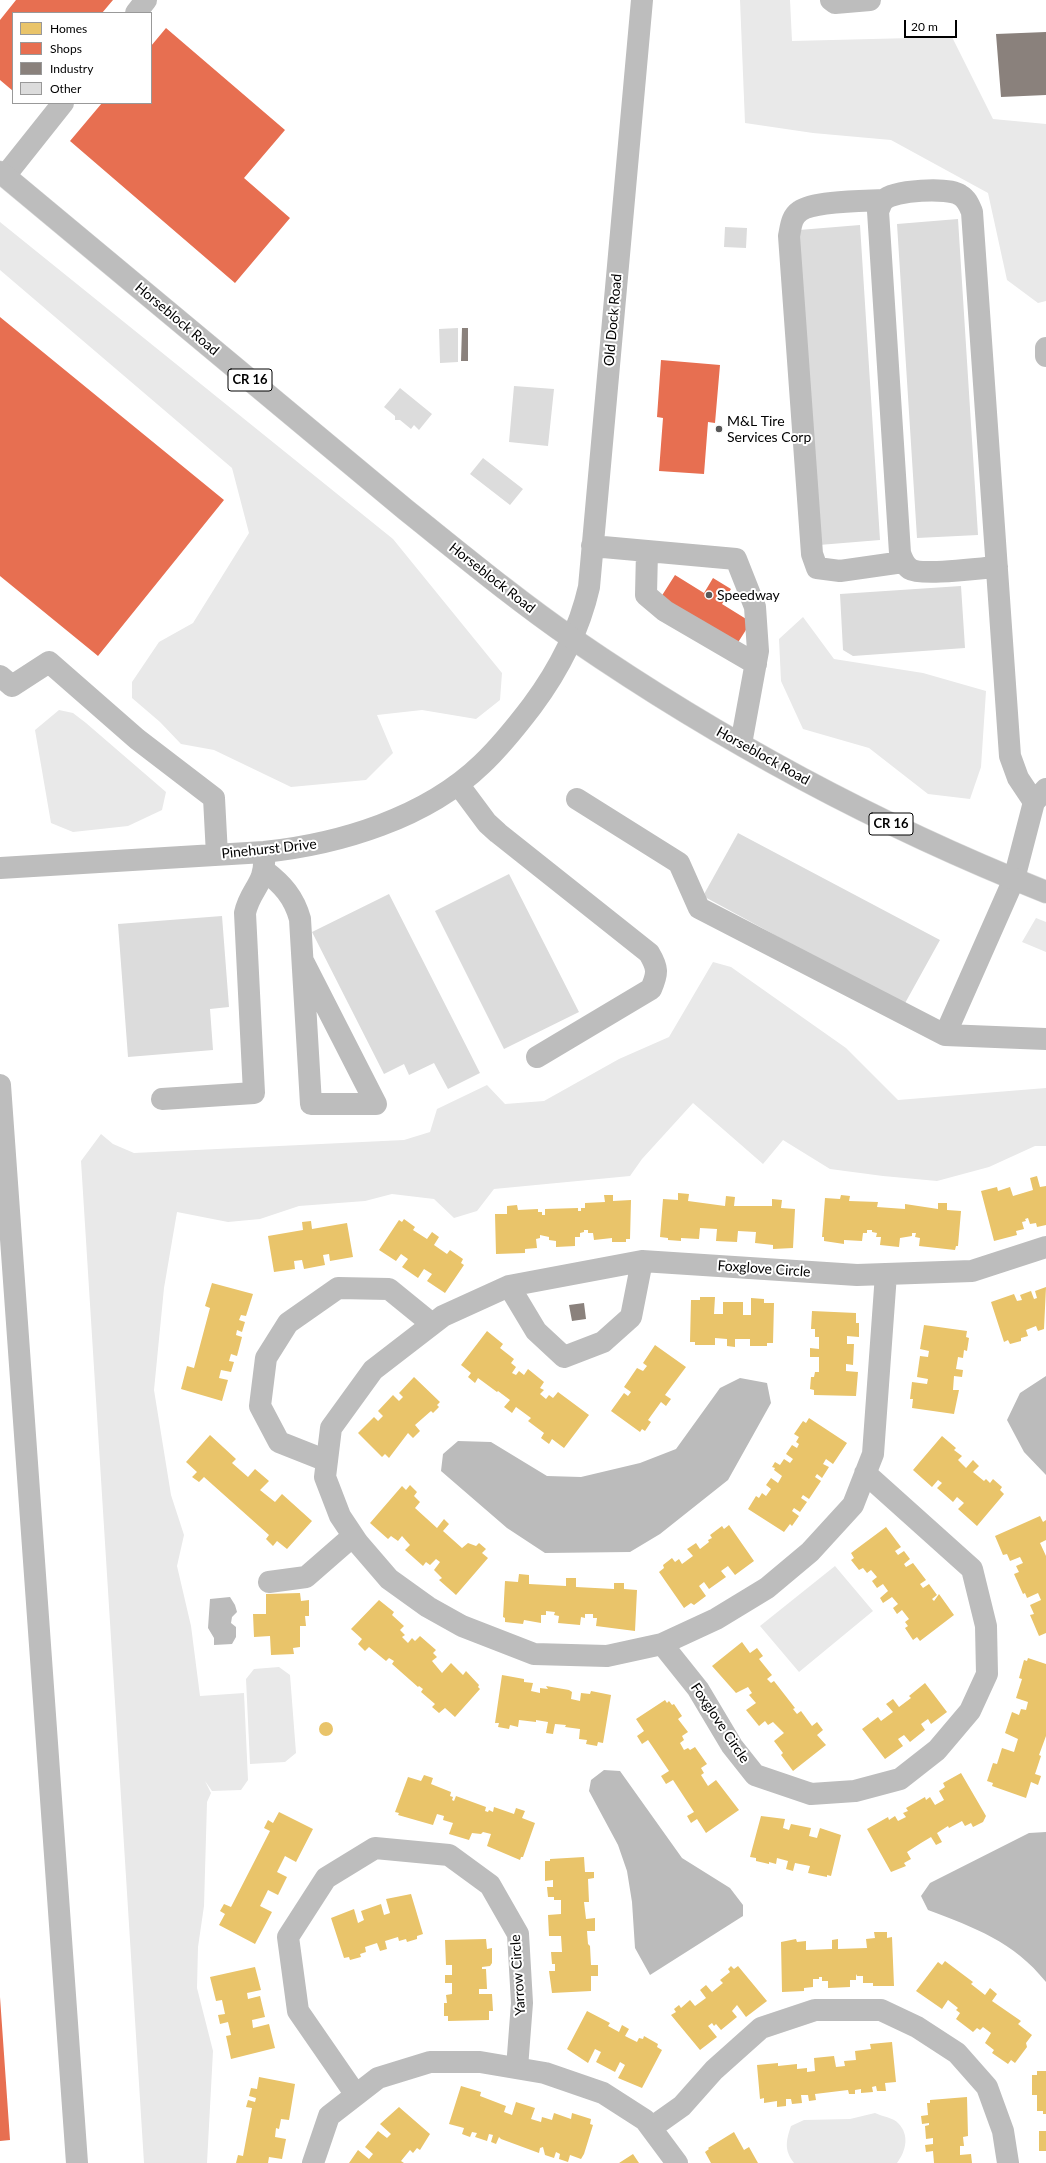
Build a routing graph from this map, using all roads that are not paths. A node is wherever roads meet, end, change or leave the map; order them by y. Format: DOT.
graph roads {
  1 [pos="146,0"];
  2 [pos="642,0"];
  3 [pos="831,0"];
  4 [pos="870,0"];
  5 [pos="137,12"];
  6 [pos="62,104"];
  7 [pos="2,174"];
  8 [pos="883,200"];
  9 [pos="1046,348"];
  10 [pos="1046,356"];
  11 [pos="592,546"];
  12 [pos="647,551"];
  13 [pos="903,562"];
  14 [pos="997,567"];
  15 [pos="572,638"];
  16 [pos="756,664"];
  17 [pos="0,676"];
  18 [pos="741,744"];
  19 [pos="458,784"];
  20 [pos="1040,795"];
  21 [pos="577,799"];
  22 [pos="217,855"];
  23 [pos="264,861"];
  24 [pos="0,868"];
  25 [pos="1014,879"];
  26 [pos="1046,892"];
  27 [pos="304,963"];
  28 [pos="945,1035"];
  29 [pos="1046,1039"];
  30 [pos="537,1057"];
  31 [pos="0,1085"];
  32 [pos="162,1099"];
  33 [pos="1046,1247"];
  34 [pos="642,1261"];
  35 [pos="886,1274"];
  36 [pos="509,1286"];
  37 [pos="432,1324"];
  38 [pos="327,1460"];
  39 [pos="865,1474"];
  40 [pos="353,1536"];
  41 [pos="269,1582"];
  42 [pos="662,1644"];
  43 [pos="516,2068"];
  44 [pos="356,2095"];
  45 [pos="651,2128"];
  46 [pos="77,2163"];
  47 [pos="313,2163"];
  48 [pos="677,2163"];
  49 [pos="1008,2163"];
  1 -- 5 [label="street"];
  2 -- 11 [label="street, Old Dock Road"];
  3 -- 4 [label="street"];
  6 -- 7 [label="street"];
  7 -- 15 [label="street, Horseblock Road / CR 16"];
  8 -- 13 [label="street"];
  8 -- 13 [label="street"];
  8 -- 14 [label="street"];
  9 -- 10 [label="street"];
  11 -- 12 [label="street"];
  11 -- 15 [label="street, Old Dock Road"];
  12 -- 16 [label="street"];
  12 -- 16 [label="street"];
  13 -- 14 [label="street"];
  14 -- 20 [label="street"];
  15 -- 18 [label="street, Horseblock Road / CR 16"];
  15 -- 19 [label="street, Pinehurst Drive"];
  16 -- 18 [label="street"];
  17 -- 22 [label="street"];
  18 -- 25 [label="street, Horseblock Road / CR 16"];
  19 -- 23 [label="street, Pinehurst Drive"];
  19 -- 30 [label="street"];
  20 -- 25 [label="street"];
  21 -- 28 [label="street"];
  22 -- 23 [label="street, Pinehurst Drive"];
  22 -- 24 [label="street, Pinehurst Drive"];
  23 -- 27 [label="street"];
  23 -- 32 [label="street"];
  25 -- 26 [label="street, Horseblock Road / CR 16"];
  25 -- 28 [label="street"];
  27 -- 27 [label="street"];
  28 -- 29 [label="street"];
  31 -- 46 [label="street"];
  33 -- 35 [label="street, Foxglove Circle"];
  34 -- 35 [label="street, Foxglove Circle"];
  34 -- 36 [label="street, Foxglove Circle"];
  34 -- 36 [label="street"];
  35 -- 39 [label="street, Foxglove Circle"];
  36 -- 37 [label="street, Foxglove Circle"];
  37 -- 38 [label="street, Foxglove Circle"];
  37 -- 38 [label="street"];
  38 -- 40 [label="street, Foxglove Circle"];
  39 -- 42 [label="street, Foxglove Circle"];
  39 -- 42 [label="street, Foxglove Circle"];
  40 -- 41 [label="street"];
  40 -- 42 [label="street, Foxglove Circle"];
  43 -- 44 [label="street"];
  43 -- 44 [label="street, Yarrow Circle"];
  43 -- 45 [label="street"];
  44 -- 47 [label="street"];
  45 -- 48 [label="street"];
  45 -- 49 [label="street"];
}
